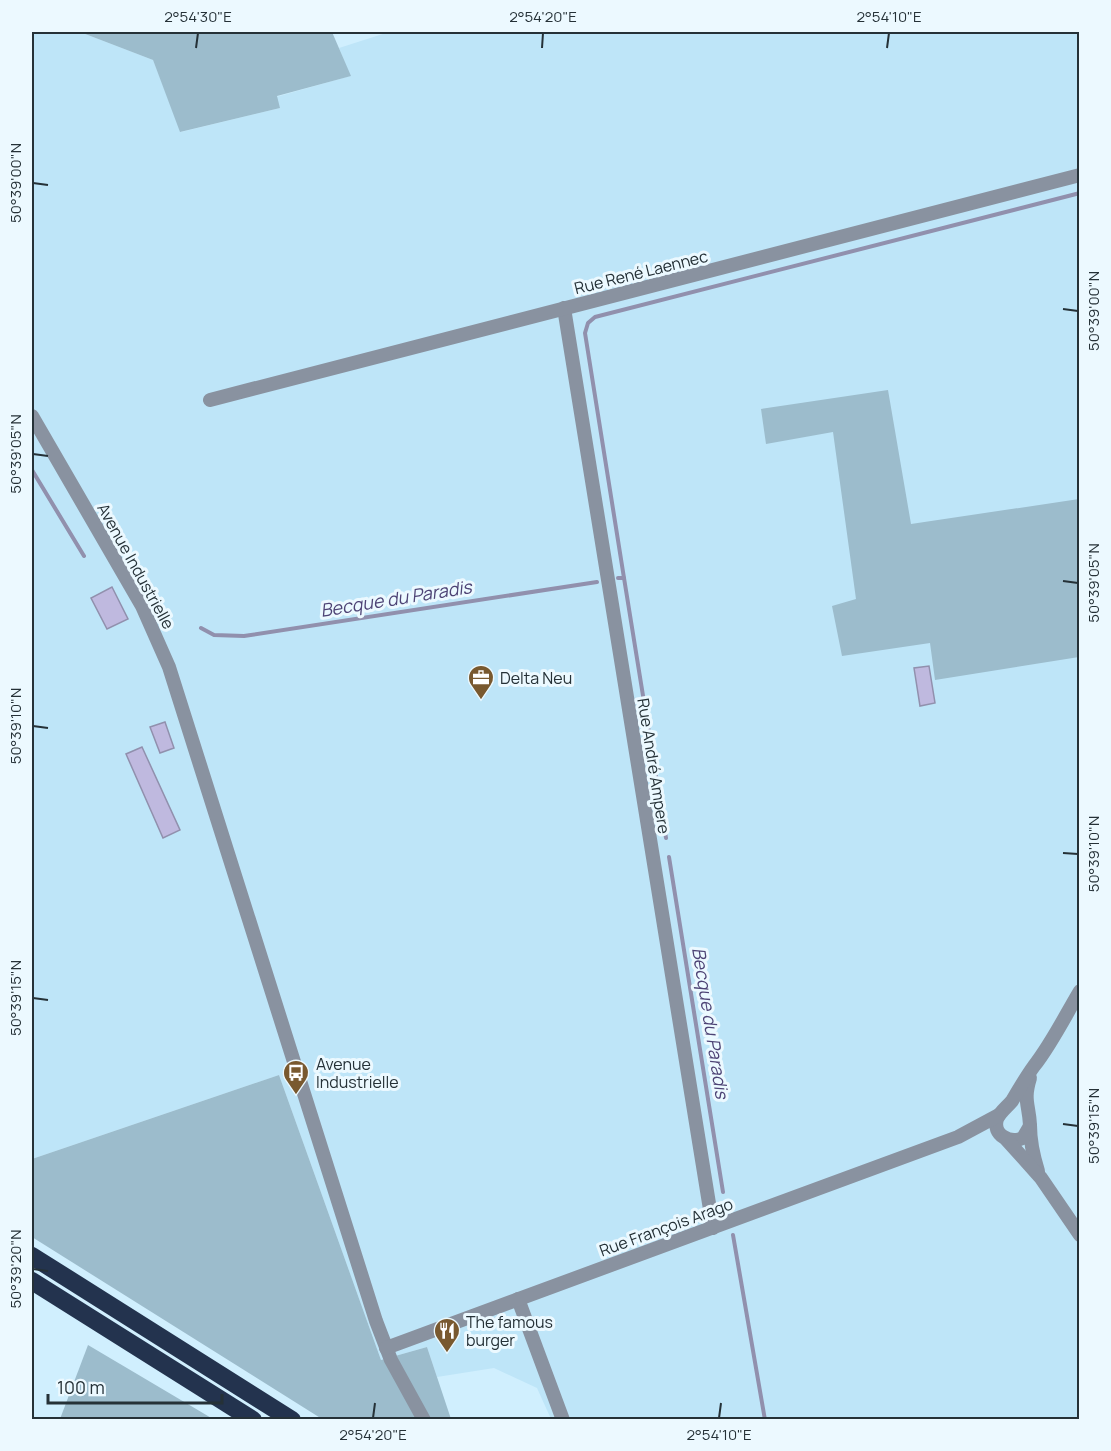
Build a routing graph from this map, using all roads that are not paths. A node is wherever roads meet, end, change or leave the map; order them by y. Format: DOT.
graph roads {
  1 [pos="1080,175"];
  2 [pos="564,308"];
  3 [pos="210,400"];
  4 [pos="32,416"];
  5 [pos="1080,991"];
  6 [pos="1036,1064"];
  7 [pos="1001,1113"];
  8 [pos="1029,1122"];
  9 [pos="958,1137"];
  10 [pos="1004,1138"];
  11 [pos="1041,1178"];
  12 [pos="713,1228"];
  13 [pos="1080,1235"];
  14 [pos="32,1256"];
  15 [pos="32,1281"];
  16 [pos="518,1299"];
  17 [pos="386,1348"];
  18 [pos="253,1419"];
  19 [pos="292,1419"];
  20 [pos="424,1419"];
  21 [pos="563,1419"];
  1 -- 2 [label="street, Rue René Laennec"];
  2 -- 3 [label="street, Rue René Laennec"];
  2 -- 12 [label="street, Rue André Ampere"];
  4 -- 17 [label="street, Avenue Industrielle"];
  5 -- 6 [label="street, Rue François Arago"];
  6 -- 7 [label="street, Rue François Arago"];
  6 -- 8 [label="street, Rue François Arago"];
  7 -- 8 [label="street"];
  7 -- 9 [label="street, Rue François Arago"];
  7 -- 10 [label="street"];
  8 -- 10 [label="street"];
  8 -- 11 [label="street, Rue François Arago"];
  9 -- 10 [label="street, Rue François Arago"];
  9 -- 12 [label="street, Rue François Arago"];
  10 -- 11 [label="street"];
  11 -- 13 [label="street"];
  12 -- 16 [label="street, Rue François Arago"];
  14 -- 19 [label="highway"];
  15 -- 18 [label="highway"];
  16 -- 17 [label="street, Rue François Arago"];
  16 -- 21 [label="street"];
  17 -- 20 [label="street, Avenue Industrielle"];
}
